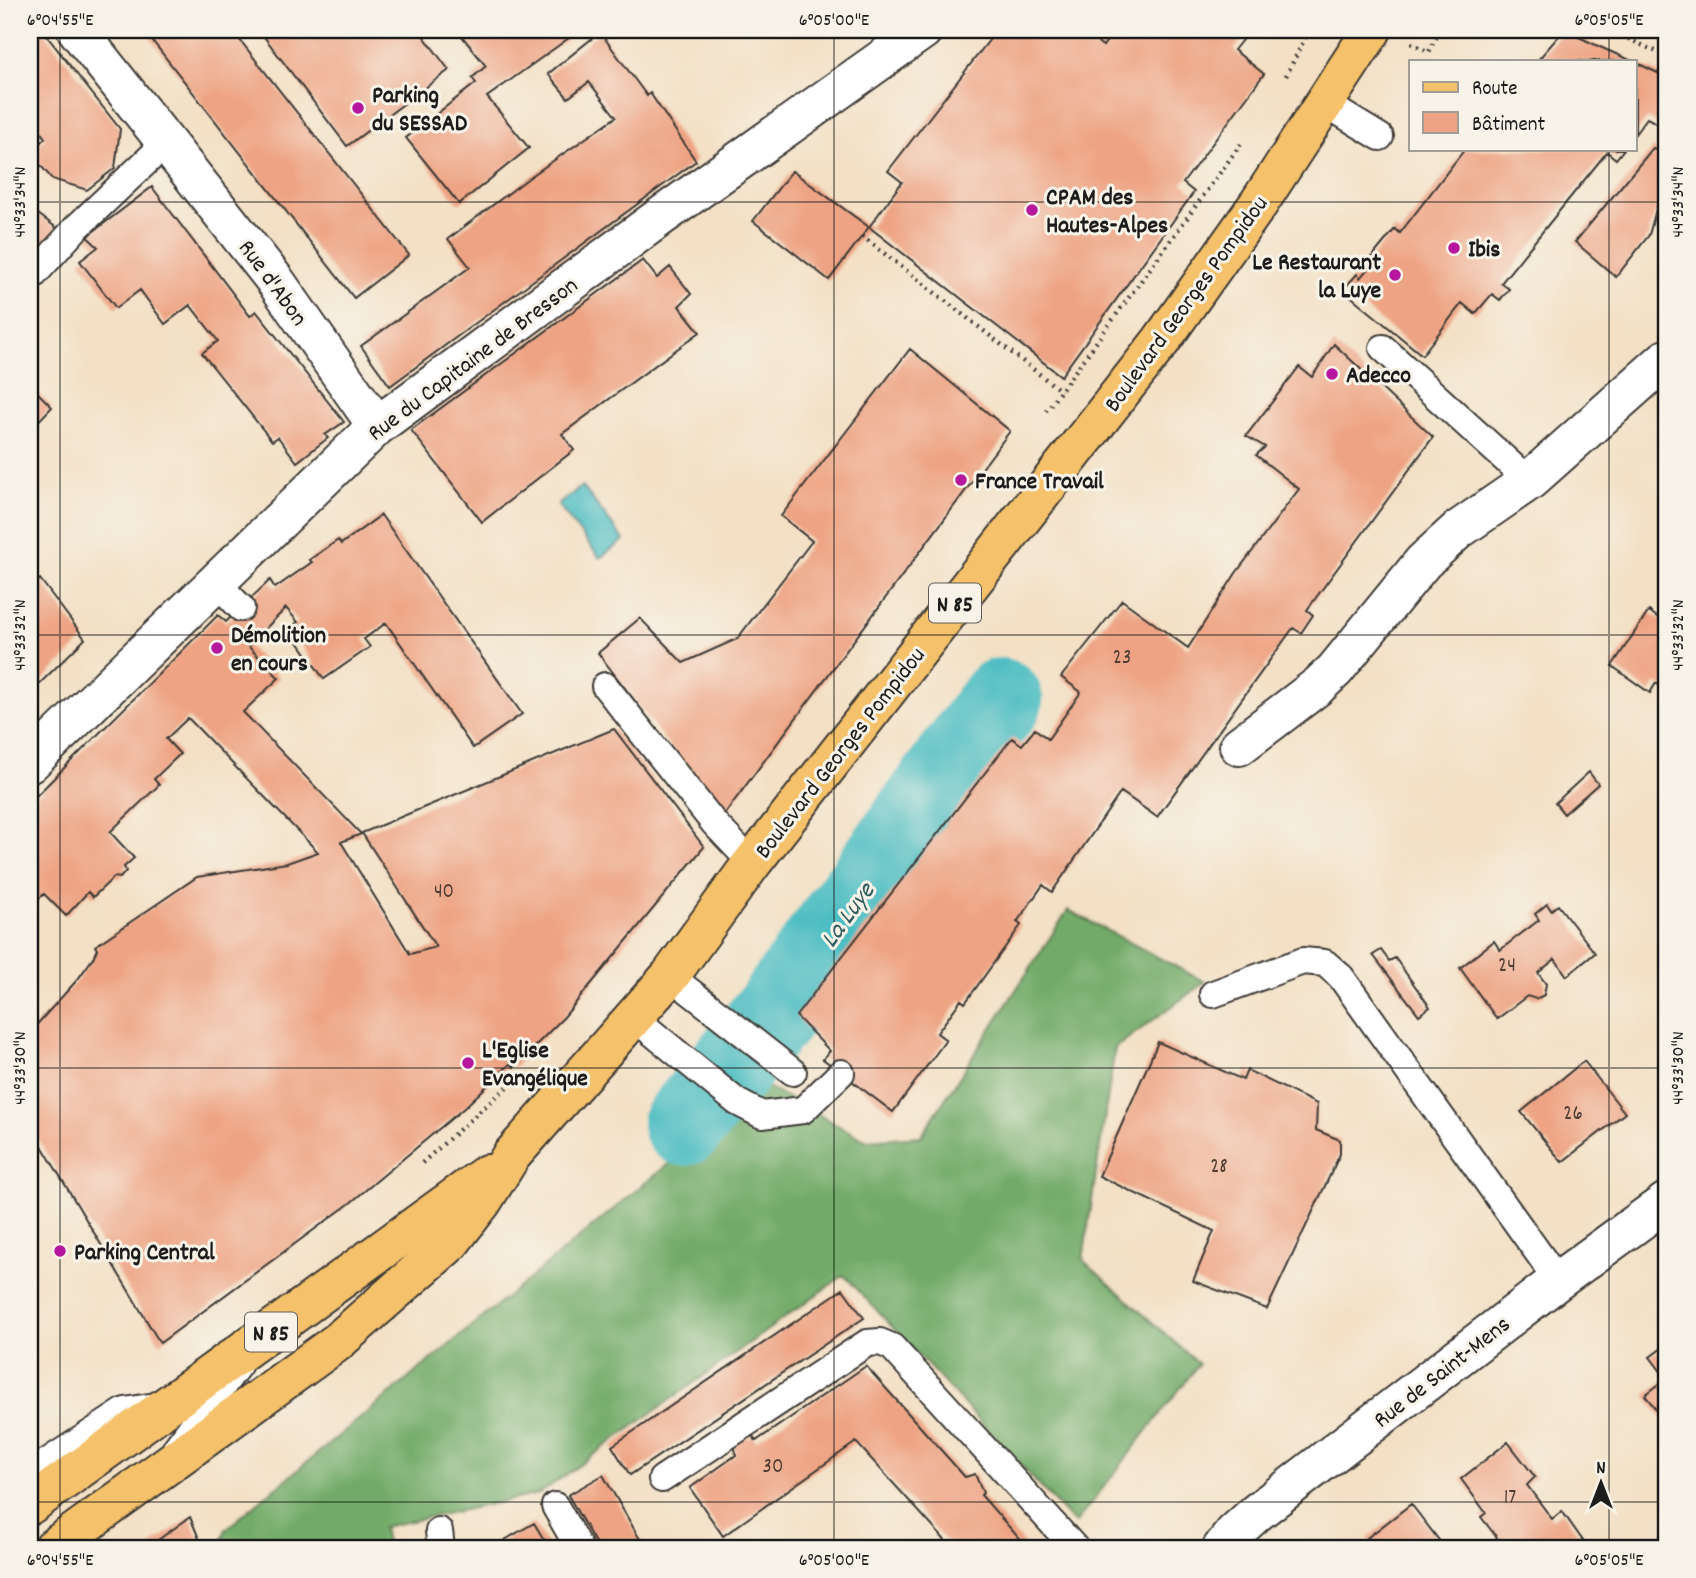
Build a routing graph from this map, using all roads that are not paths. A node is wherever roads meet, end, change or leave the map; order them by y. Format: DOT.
graph roads {
  1 [pos="77,30"];
  2 [pos="923,30"];
  3 [pos="1372,30"];
  4 [pos="1326,104"];
  5 [pos="1380,137"];
  6 [pos="167,142"];
  7 [pos="30,279"];
  8 [pos="1382,348"];
  9 [pos="1666,359"];
  10 [pos="377,426"];
  11 [pos="1529,481"];
  12 [pos="605,686"];
  13 [pos="1239,746"];
  14 [pos="30,763"];
  15 [pos="752,863"];
  16 [pos="670,976"];
  17 [pos="1213,994"];
  18 [pos="633,1017"];
  19 [pos="785,1066"];
  20 [pos="841,1073"];
  21 [pos="511,1156"];
  22 [pos="1665,1207"];
  23 [pos="1556,1282"];
  24 [pos="255,1343"];
  25 [pos="174,1403"];
  26 [pos="44,1464"];
  27 [pos="158,1472"];
  28 [pos="662,1479"];
  29 [pos="30,1505"];
  30 [pos="555,1506"];
  31 [pos="53,1548"];
  32 [pos="579,1548"];
  33 [pos="1075,1548"];
  34 [pos="1222,1548"];
  1 -- 6 [label="street, Rue d'Abon"];
  2 -- 10 [label="street, Rue du Capitaine de Bresson"];
  3 -- 4 [label="main road, Boulevard Georges Pompidou / N 85"];
  4 -- 5 [label="lane"];
  4 -- 15 [label="main road, Boulevard Georges Pompidou / N 85"];
  6 -- 7 [label="lane"];
  6 -- 10 [label="street, Rue d'Abon"];
  8 -- 11 [label="lane"];
  9 -- 11 [label="street"];
  10 -- 14 [label="street, Rue du Capitaine de Bresson"];
  11 -- 13 [label="street"];
  12 -- 15 [label="lane"];
  15 -- 16 [label="main road, Boulevard Georges Pompidou / N 85"];
  16 -- 18 [label="main road, Boulevard Georges Pompidou / N 85"];
  16 -- 19 [label="lane"];
  17 -- 23 [label="lane"];
  18 -- 20 [label="lane"];
  18 -- 21 [label="main road, Boulevard Georges Pompidou / N 85"];
  21 -- 24 [label="main road, Boulevard Georges Pompidou / N 85"];
  21 -- 27 [label="main road, Boulevard Georges Pompidou / N 85"];
  22 -- 23 [label="street, Rue de Saint-Mens"];
  23 -- 34 [label="street, Rue de Saint-Mens"];
  24 -- 25 [label="main road, Boulevard Georges Pompidou / N 85"];
  24 -- 27 [label="lane"];
  25 -- 26 [label="lane"];
  25 -- 29 [label="main road, Boulevard Georges Pompidou / N 85"];
  27 -- 31 [label="main road, Boulevard Georges Pompidou / N 85"];
  28 -- 33 [label="lane"];
  30 -- 32 [label="lane"];
}
